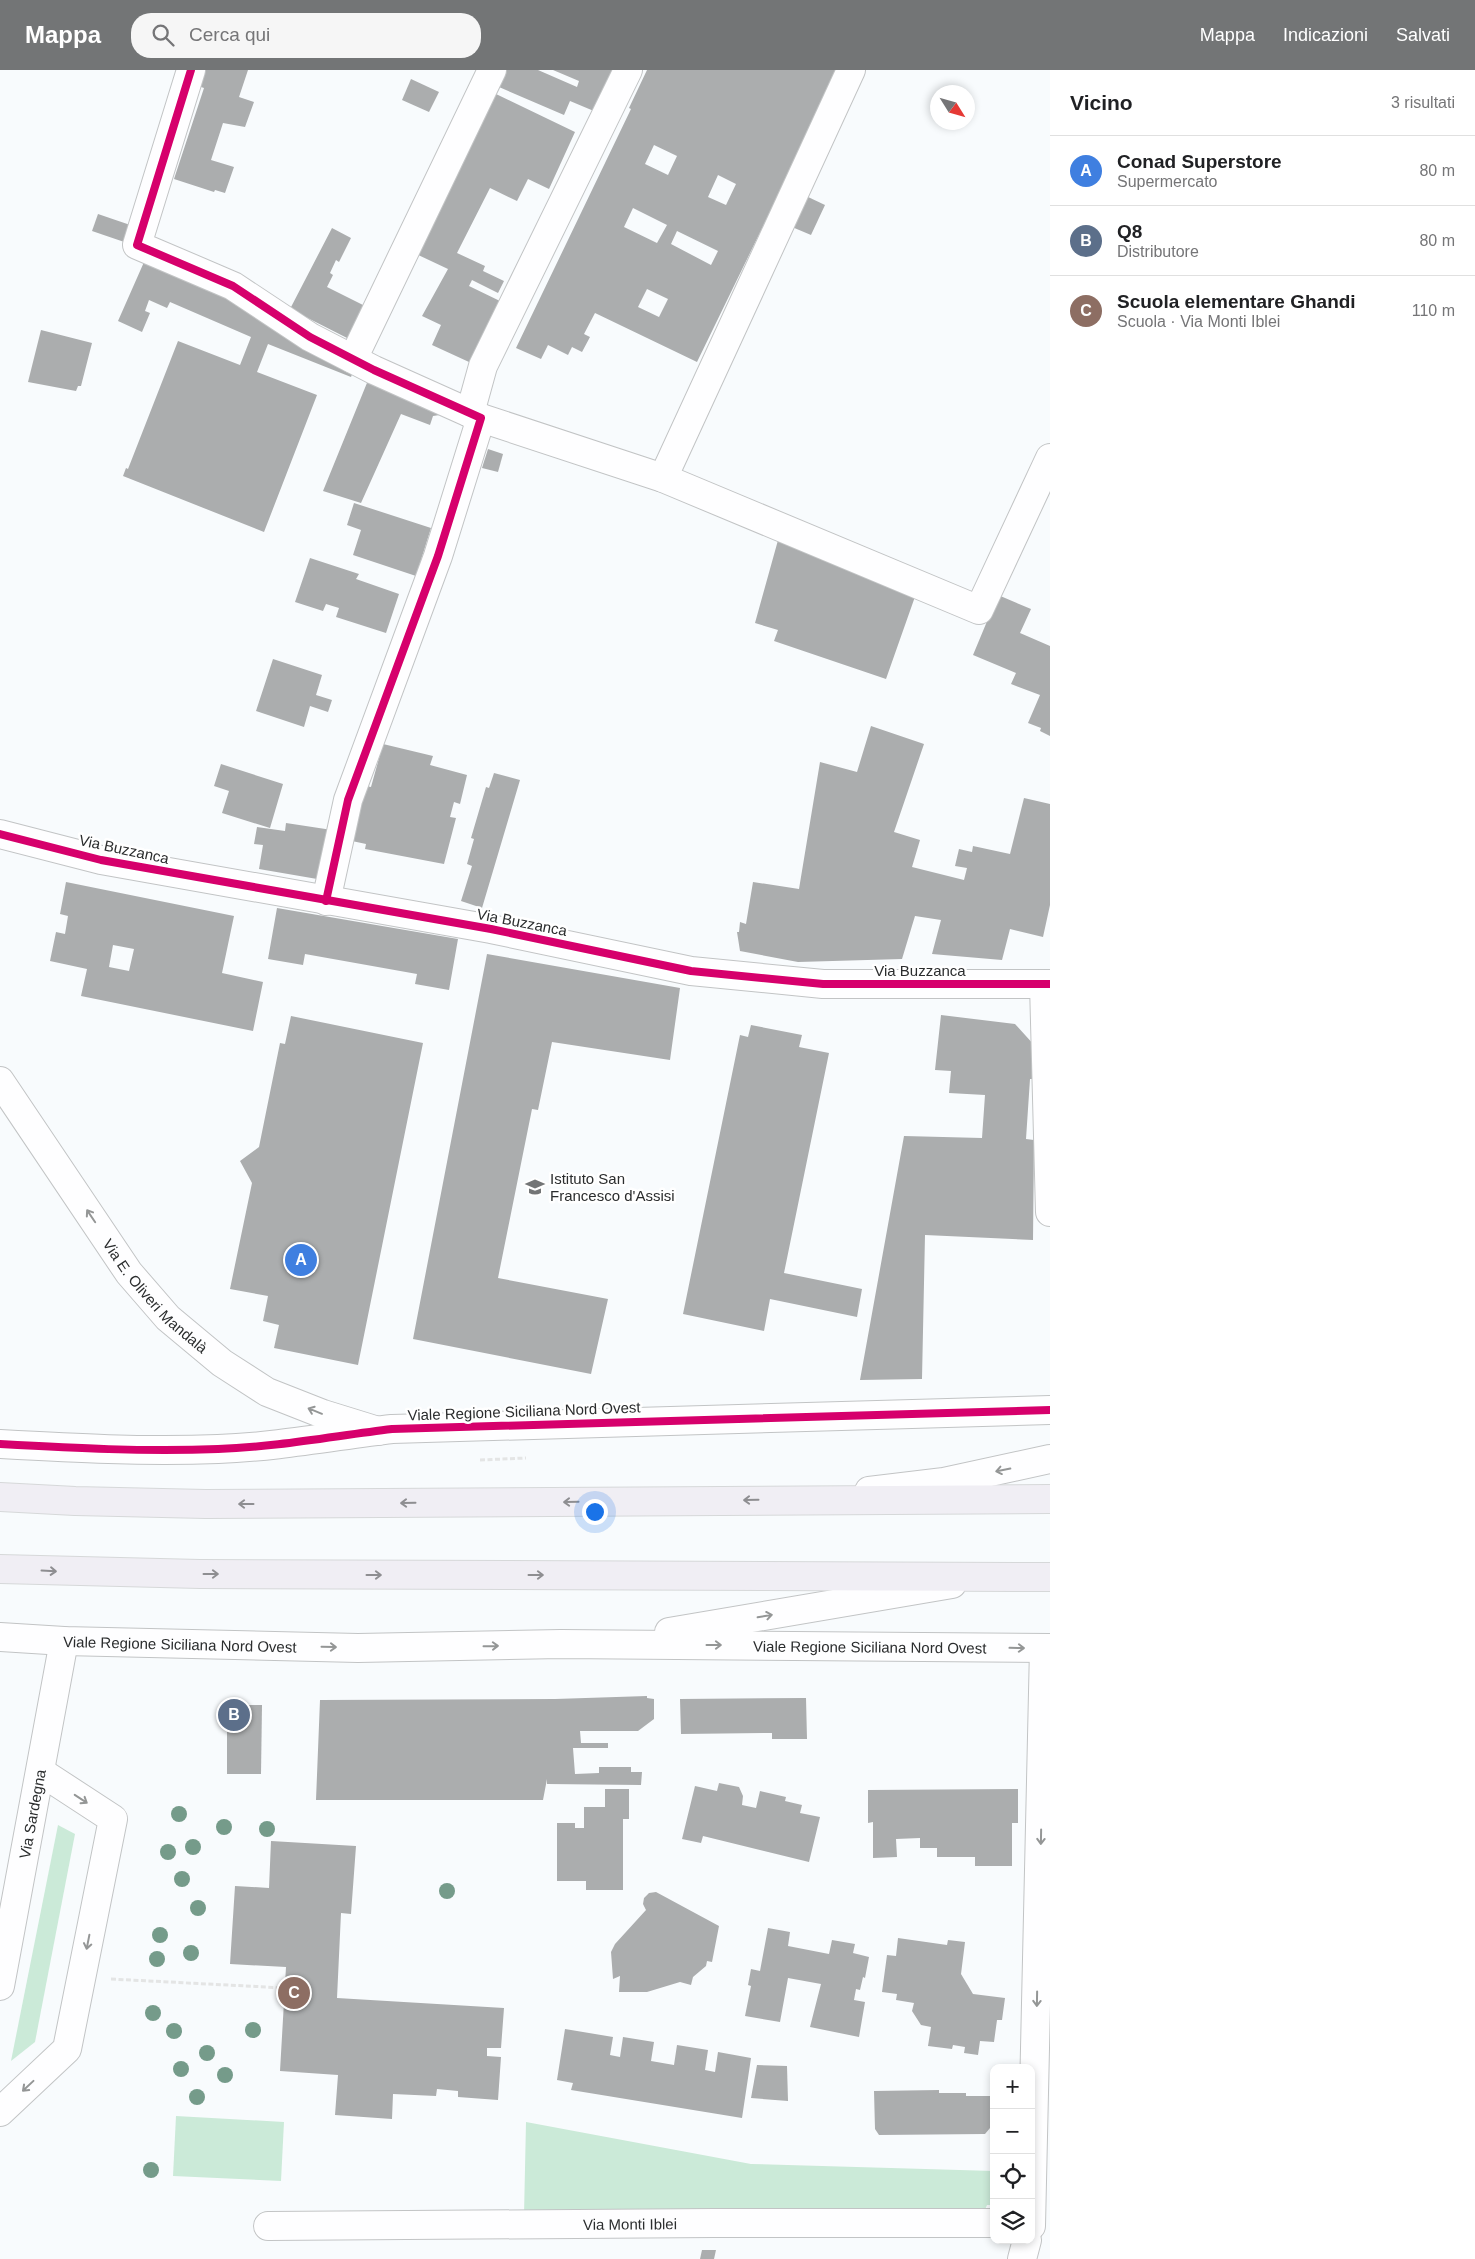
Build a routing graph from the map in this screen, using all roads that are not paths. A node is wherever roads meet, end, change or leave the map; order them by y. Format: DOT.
graph roads {
  1 [pos="191,70"];
  2 [pos="492,70"];
  3 [pos="628,70"];
  4 [pos="850,70"];
  5 [pos="353,359"];
  6 [pos="476,416"];
  7 [pos="1050,458"];
  8 [pos="663,478"];
  9 [pos="0,834"];
  10 [pos="326,901"];
  11 [pos="1047,984"];
  12 [pos="0,1081"];
  13 [pos="1050,1212"];
  14 [pos="1050,1410"];
  15 [pos="378,1431"];
  16 [pos="0,1444"];
  17 [pos="1050,1459"];
  18 [pos="0,1497"];
  19 [pos="799,1499"];
  20 [pos="1050,1499"];
  21 [pos="0,1569"];
  22 [pos="1000,1577"];
  23 [pos="1050,1577"];
  24 [pos="0,1637"];
  25 [pos="64,1641"];
  26 [pos="560,1644"];
  27 [pos="1047,1648"];
  28 [pos="40,1772"];
  29 [pos="0,1986"];
  30 [pos="0,2112"];
  31 [pos="1032,2199"];
  32 [pos="990,2223"];
  33 [pos="268,2226"];
  34 [pos="1035,2226"];
  35 [pos="1050,2226"];
  36 [pos="1026,2244"];
  37 [pos="1022,2259"];
  1 -- 5 [label="street"];
  2 -- 5 [label="street"];
  3 -- 6 [label="street"];
  4 -- 8 [label="street"];
  5 -- 6 [label="street"];
  6 -- 8 [label="street"];
  6 -- 10 [label="street"];
  7 -- 8 [label="street"];
  9 -- 10 [label="street, Via Buzzanca"];
  10 -- 11 [label="street, Via Buzzanca"];
  11 -- 13 [label="street"];
  15 -- 12 [label="street, Via E. Oliveri Mandalà, one-way"];
  14 -- 15 [label="street, Viale Regione Siciliana Nord Ovest"];
  15 -- 16 [label="street, Viale Regione Siciliana Nord Ovest"];
  17 -- 19 [label="street, one-way"];
  19 -- 18 [label="main road, one-way"];
  19 -- 20 [label="main road"];
  21 -- 22 [label="main road, one-way"];
  22 -- 23 [label="main road"];
  26 -- 22 [label="street, one-way"];
  24 -- 25 [label="street, Viale Regione Siciliana Nord Ovest"];
  25 -- 26 [label="street, Viale Regione Siciliana Nord Ovest, one-way"];
  25 -- 28 [label="street, Via Sardegna"];
  26 -- 27 [label="street, Viale Regione Siciliana Nord Ovest, one-way"];
  27 -- 31 [label="street, one-way"];
  28 -- 29 [label="street, Via Sardegna"];
  28 -- 30 [label="street, one-way"];
  32 -- 33 [label="street, Via Monti Iblei"];
  34 -- 35 [label="street"];
  36 -- 37 [label="street"];
}
